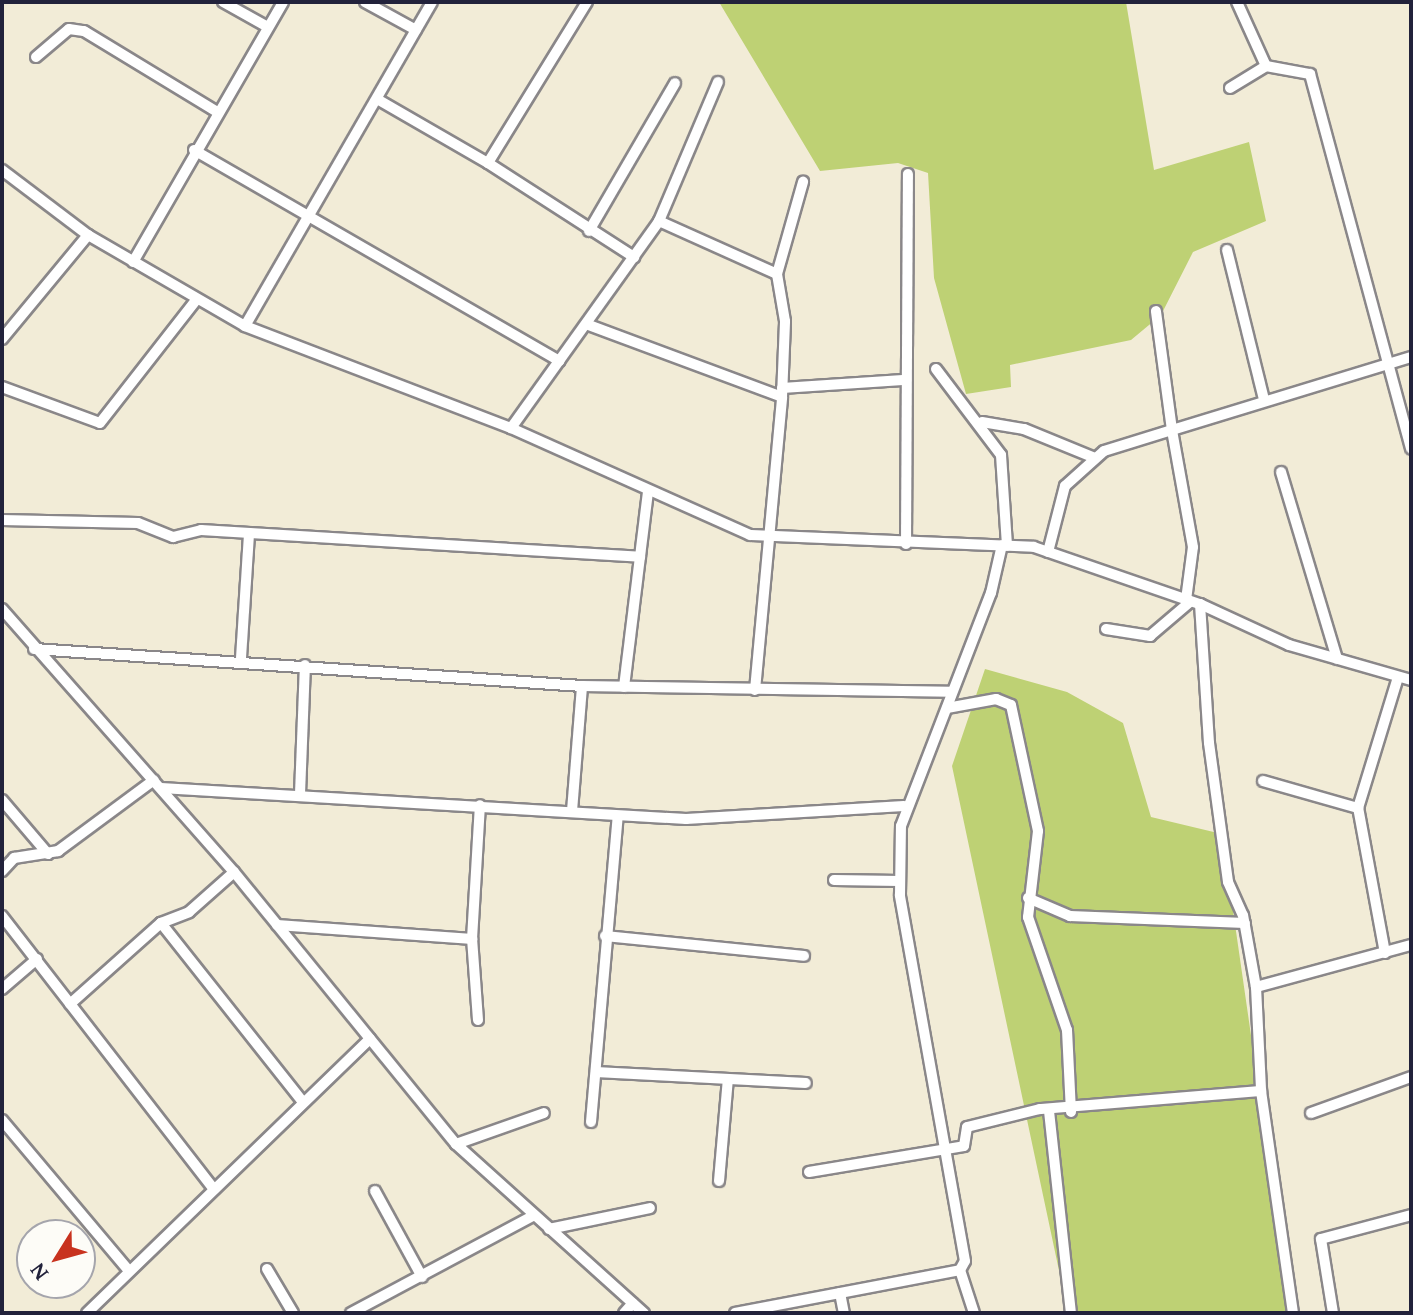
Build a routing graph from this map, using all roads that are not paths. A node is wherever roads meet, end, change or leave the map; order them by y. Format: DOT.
graph roads {
  1 [pos="223,2"];
  2 [pos="283,2"];
  3 [pos="365,2"];
  4 [pos="432,2"];
  5 [pos="587,2"];
  6 [pos="1237,2"];
  7 [pos="268,27"];
  8 [pos="416,30"];
  9 [pos="36,57"];
  10 [pos="1266,66"];
  11 [pos="718,82"];
  12 [pos="675,83"];
  13 [pos="1230,88"];
  14 [pos="377,99"];
  15 [pos="217,112"];
  16 [pos="194,150"];
  17 [pos="488,163"];
  18 [pos="2,170"];
  19 [pos="908,174"];
  20 [pos="803,182"];
  21 [pos="310,210"];
  22 [pos="659,221"];
  23 [pos="589,231"];
  24 [pos="88,235"];
  25 [pos="1227,250"];
  26 [pos="634,257"];
  27 [pos="133,262"];
  28 [pos="777,274"];
  29 [pos="196,300"];
  30 [pos="1156,311"];
  31 [pos="586,324"];
  32 [pos="245,326"];
  33 [pos="2,339"];
  34 [pos="1411,357"];
  35 [pos="559,361"];
  36 [pos="1387,365"];
  37 [pos="936,369"];
  38 [pos="903,380"];
  39 [pos="2,387"];
  40 [pos="782,392"];
  41 [pos="1264,400"];
  42 [pos="982,422"];
  43 [pos="511,428"];
  44 [pos="1172,430"];
  45 [pos="1411,449"];
  46 [pos="1095,458"];
  47 [pos="1281,472"];
  48 [pos="648,491"];
  49 [pos="2,520"];
  50 [pos="249,533"];
  51 [pos="768,538"];
  52 [pos="906,544"];
  53 [pos="1005,546"];
  54 [pos="1048,552"];
  55 [pos="640,557"];
  56 [pos="1192,602"];
  57 [pos="2,609"];
  58 [pos="1106,629"];
  59 [pos="34,649"];
  60 [pos="241,658"];
  61 [pos="1337,659"];
  62 [pos="305,665"];
  63 [pos="1398,677"];
  64 [pos="1411,680"];
  65 [pos="582,686"];
  66 [pos="624,687"];
  67 [pos="755,690"];
  68 [pos="950,692"];
  69 [pos="947,708"];
  70 [pos="1263,781"];
  71 [pos="157,784"];
  72 [pos="300,794"];
  73 [pos="2,800"];
  74 [pos="480,805"];
  75 [pos="904,806"];
  76 [pos="1358,808"];
  77 [pos="572,811"];
  78 [pos="618,816"];
  79 [pos="48,854"];
  80 [pos="2,871"];
  81 [pos="234,872"];
  82 [pos="834,880"];
  83 [pos="900,881"];
  84 [pos="1028,898"];
  85 [pos="2,916"];
  86 [pos="161,923"];
  87 [pos="1245,923"];
  88 [pos="277,925"];
  89 [pos="605,936"];
  90 [pos="472,939"];
  91 [pos="1411,945"];
  92 [pos="1385,953"];
  93 [pos="804,956"];
  94 [pos="37,959"];
  95 [pos="1256,987"];
  96 [pos="2,989"];
  97 [pos="70,1004"];
  98 [pos="478,1020"];
  99 [pos="370,1039"];
  100 [pos="596,1072"];
  101 [pos="1411,1077"];
  102 [pos="728,1079"];
  103 [pos="806,1083"];
  104 [pos="1261,1091"];
  105 [pos="303,1102"];
  106 [pos="1049,1111"];
  107 [pos="1071,1112"];
  108 [pos="544,1113"];
  109 [pos="1311,1113"];
  110 [pos="2,1120"];
  111 [pos="591,1122"];
  112 [pos="456,1144"];
  113 [pos="944,1151"];
  114 [pos="809,1172"];
  115 [pos="719,1181"];
  116 [pos="213,1188"];
  117 [pos="375,1191"];
  118 [pos="650,1208"];
  119 [pos="1411,1215"];
  120 [pos="533,1216"];
  121 [pos="549,1229"];
  122 [pos="267,1269"];
  123 [pos="960,1270"];
  124 [pos="129,1271"];
  125 [pos="422,1277"];
  126 [pos="840,1293"];
  127 [pos="633,1303"];
  128 [pos="87,1313"];
  129 [pos="293,1313"];
  130 [pos="351,1313"];
  131 [pos="624,1313"];
  132 [pos="644,1313"];
  133 [pos="735,1313"];
  134 [pos="844,1313"];
  135 [pos="974,1313"];
  136 [pos="1071,1313"];
  137 [pos="1293,1313"];
  138 [pos="1333,1313"];
  1 -- 7 [label="street"];
  2 -- 7 [label="street"];
  3 -- 8 [label="street"];
  4 -- 8 [label="street"];
  5 -- 17 [label="street"];
  6 -- 10 [label="street"];
  7 -- 15 [label="street"];
  8 -- 14 [label="street"];
  9 -- 15 [label="street"];
  10 -- 13 [label="street"];
  10 -- 36 [label="street"];
  11 -- 22 [label="street"];
  12 -- 23 [label="street"];
  14 -- 17 [label="street"];
  14 -- 21 [label="street"];
  15 -- 16 [label="street"];
  16 -- 21 [label="street"];
  16 -- 27 [label="street"];
  17 -- 23 [label="street"];
  18 -- 24 [label="street"];
  19 -- 38 [label="street"];
  20 -- 28 [label="street"];
  21 -- 32 [label="street"];
  21 -- 35 [label="street"];
  22 -- 26 [label="street"];
  22 -- 28 [label="street"];
  23 -- 26 [label="street"];
  24 -- 27 [label="street"];
  24 -- 33 [label="street"];
  25 -- 41 [label="street"];
  26 -- 31 [label="street"];
  27 -- 29 [label="street"];
  28 -- 40 [label="street"];
  29 -- 32 [label="street"];
  29 -- 39 [label="street"];
  30 -- 44 [label="street"];
  31 -- 35 [label="street"];
  31 -- 40 [label="street"];
  32 -- 43 [label="street"];
  34 -- 36 [label="street"];
  35 -- 43 [label="street"];
  36 -- 41 [label="street"];
  36 -- 45 [label="street"];
  37 -- 42 [label="street"];
  38 -- 40 [label="street"];
  38 -- 52 [label="street"];
  40 -- 51 [label="street"];
  41 -- 44 [label="street"];
  42 -- 46 [label="street"];
  42 -- 53 [label="street"];
  43 -- 48 [label="street"];
  44 -- 46 [label="street"];
  44 -- 56 [label="street"];
  46 -- 54 [label="street"];
  47 -- 61 [label="street"];
  48 -- 51 [label="street"];
  48 -- 55 [label="street"];
  49 -- 50 [label="street"];
  50 -- 55 [label="street"];
  50 -- 60 [label="street"];
  51 -- 52 [label="street"];
  51 -- 67 [label="street"];
  52 -- 53 [label="street"];
  53 -- 54 [label="street"];
  53 -- 68 [label="street"];
  54 -- 56 [label="street"];
  55 -- 66 [label="street"];
  56 -- 58 [label="street"];
  56 -- 61 [label="street"];
  56 -- 87 [label="street"];
  57 -- 59 [label="street"];
  59 -- 60 [label="street"];
  59 -- 71 [label="street"];
  60 -- 62 [label="street"];
  61 -- 63 [label="street"];
  62 -- 65 [label="street"];
  62 -- 72 [label="street"];
  63 -- 64 [label="street"];
  63 -- 76 [label="street"];
  65 -- 66 [label="street"];
  65 -- 77 [label="street"];
  66 -- 67 [label="street"];
  67 -- 68 [label="street"];
  68 -- 69 [label="street"];
  69 -- 75 [label="street"];
  69 -- 84 [label="street"];
  70 -- 76 [label="street"];
  71 -- 72 [label="street"];
  71 -- 79 [label="street"];
  71 -- 81 [label="street"];
  72 -- 74 [label="street"];
  73 -- 79 [label="street"];
  74 -- 77 [label="street"];
  74 -- 90 [label="street"];
  75 -- 78 [label="street"];
  75 -- 83 [label="street"];
  76 -- 92 [label="street"];
  77 -- 78 [label="street"];
  78 -- 89 [label="street"];
  79 -- 80 [label="street"];
  81 -- 86 [label="street"];
  81 -- 88 [label="street"];
  82 -- 83 [label="street"];
  83 -- 113 [label="street"];
  84 -- 87 [label="street"];
  84 -- 107 [label="street"];
  85 -- 94 [label="street"];
  86 -- 97 [label="street"];
  86 -- 105 [label="street"];
  87 -- 95 [label="street"];
  88 -- 90 [label="street"];
  88 -- 99 [label="street"];
  89 -- 93 [label="street"];
  89 -- 100 [label="street"];
  90 -- 98 [label="street"];
  91 -- 92 [label="street"];
  92 -- 95 [label="street"];
  94 -- 96 [label="street"];
  94 -- 97 [label="street"];
  95 -- 104 [label="street"];
  97 -- 116 [label="street"];
  99 -- 105 [label="street"];
  99 -- 112 [label="street"];
  100 -- 102 [label="street"];
  100 -- 111 [label="street"];
  101 -- 109 [label="street"];
  102 -- 103 [label="street"];
  102 -- 115 [label="street"];
  104 -- 107 [label="street"];
  104 -- 137 [label="street"];
  105 -- 116 [label="street"];
  106 -- 107 [label="street"];
  106 -- 113 [label="street"];
  106 -- 136 [label="street"];
  108 -- 112 [label="street"];
  110 -- 124 [label="street"];
  112 -- 120 [label="street"];
  113 -- 114 [label="street"];
  113 -- 123 [label="street"];
  116 -- 124 [label="street"];
  117 -- 125 [label="street"];
  118 -- 121 [label="street"];
  119 -- 138 [label="street"];
  120 -- 121 [label="street"];
  120 -- 125 [label="street"];
  121 -- 127 [label="street"];
  122 -- 129 [label="street"];
  123 -- 126 [label="street"];
  123 -- 135 [label="street"];
  124 -- 128 [label="street"];
  125 -- 130 [label="street"];
  126 -- 133 [label="street"];
  126 -- 134 [label="street"];
  127 -- 131 [label="street"];
  127 -- 132 [label="street"];
}
